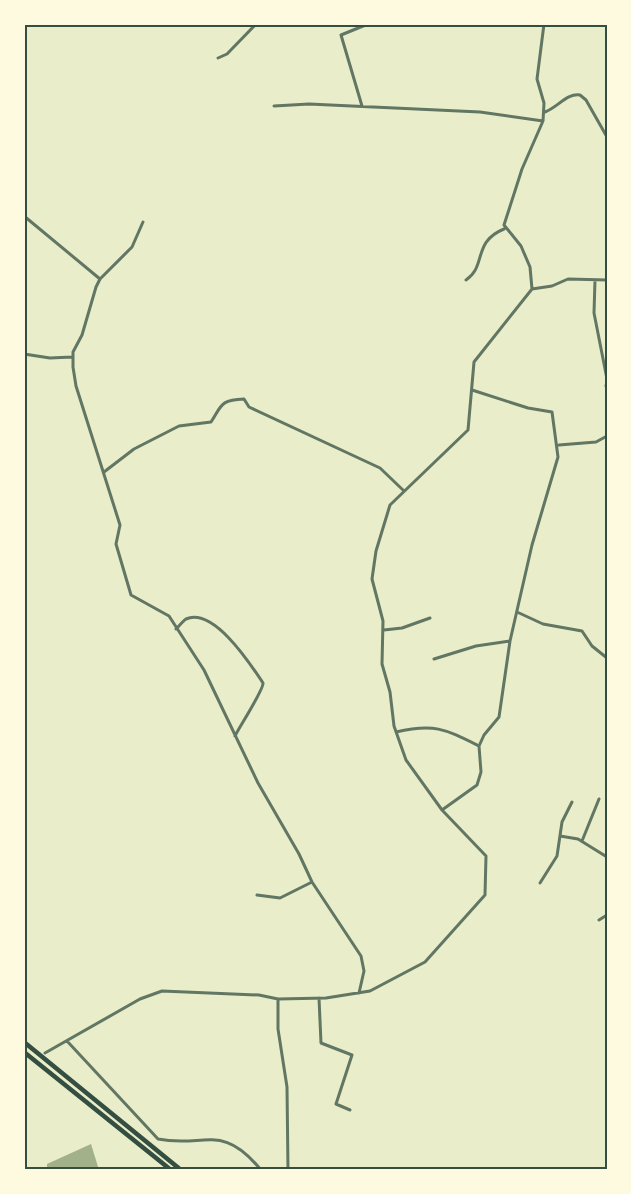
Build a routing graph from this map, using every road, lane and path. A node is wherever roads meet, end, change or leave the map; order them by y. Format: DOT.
graph roads {
  1 [pos="256,24"];
  2 [pos="369,24"];
  3 [pos="544,24"];
  4 [pos="218,58"];
  5 [pos="274,106"];
  6 [pos="362,106"];
  7 [pos="545,112"];
  8 [pos="543,122"];
  9 [pos="607,136"];
  10 [pos="24,216"];
  11 [pos="143,222"];
  12 [pos="505,229"];
  13 [pos="100,279"];
  14 [pos="466,280"];
  15 [pos="595,280"];
  16 [pos="607,280"];
  17 [pos="531,289"];
  18 [pos="24,354"];
  19 [pos="72,357"];
  20 [pos="607,380"];
  21 [pos="606,386"];
  22 [pos="472,390"];
  23 [pos="607,436"];
  24 [pos="559,446"];
  25 [pos="104,472"];
  26 [pos="403,490"];
  27 [pos="517,612"];
  28 [pos="430,618"];
  29 [pos="176,629"];
  30 [pos="384,630"];
  31 [pos="510,641"];
  32 [pos="607,658"];
  33 [pos="434,659"];
  34 [pos="396,732"];
  35 [pos="235,736"];
  36 [pos="479,746"];
  37 [pos="598,799"];
  38 [pos="572,802"];
  39 [pos="442,810"];
  40 [pos="561,836"];
  41 [pos="582,841"];
  42 [pos="607,857"];
  43 [pos="312,882"];
  44 [pos="540,884"];
  45 [pos="257,895"];
  46 [pos="607,915"];
  47 [pos="598,920"];
  48 [pos="358,994"];
  49 [pos="319,998"];
  50 [pos="278,999"];
  51 [pos="67,1041"];
  52 [pos="24,1042"];
  53 [pos="24,1053"];
  54 [pos="45,1053"];
  55 [pos="350,1110"];
  56 [pos="171,1170"];
  57 [pos="181,1170"];
  58 [pos="261,1170"];
  59 [pos="288,1170"];
  1 -- 4 [label="street"];
  2 -- 6 [label="street"];
  3 -- 7 [label="street"];
  5 -- 6 [label="street"];
  6 -- 8 [label="street"];
  7 -- 8 [label="street"];
  7 -- 9 [label="street"];
  8 -- 12 [label="street"];
  10 -- 13 [label="street"];
  11 -- 13 [label="street"];
  12 -- 14 [label="street"];
  12 -- 17 [label="street"];
  13 -- 19 [label="street"];
  15 -- 16 [label="street"];
  15 -- 17 [label="street"];
  15 -- 20 [label="street"];
  17 -- 22 [label="street"];
  18 -- 19 [label="street"];
  19 -- 25 [label="street"];
  20 -- 21 [label="street"];
  22 -- 24 [label="street"];
  22 -- 26 [label="street"];
  23 -- 24 [label="street"];
  24 -- 27 [label="street"];
  25 -- 26 [label="street"];
  25 -- 29 [label="street"];
  26 -- 30 [label="street"];
  27 -- 31 [label="street"];
  27 -- 32 [label="street"];
  28 -- 30 [label="street"];
  29 -- 35 [label="street"];
  29 -- 35 [label="street"];
  30 -- 34 [label="street"];
  31 -- 33 [label="street"];
  31 -- 36 [label="street"];
  34 -- 36 [label="street"];
  34 -- 39 [label="street"];
  35 -- 43 [label="street"];
  36 -- 39 [label="street"];
  37 -- 41 [label="street"];
  38 -- 40 [label="street"];
  39 -- 48 [label="street"];
  40 -- 41 [label="street"];
  40 -- 44 [label="street"];
  41 -- 42 [label="street"];
  43 -- 45 [label="street"];
  43 -- 48 [label="street"];
  46 -- 47 [label="street"];
  48 -- 49 [label="street"];
  49 -- 50 [label="street"];
  49 -- 55 [label="street"];
  50 -- 51 [label="street"];
  50 -- 59 [label="street"];
  51 -- 54 [label="street"];
  51 -- 58 [label="street"];
  52 -- 57 [label="highway"];
  53 -- 56 [label="highway"];
}
